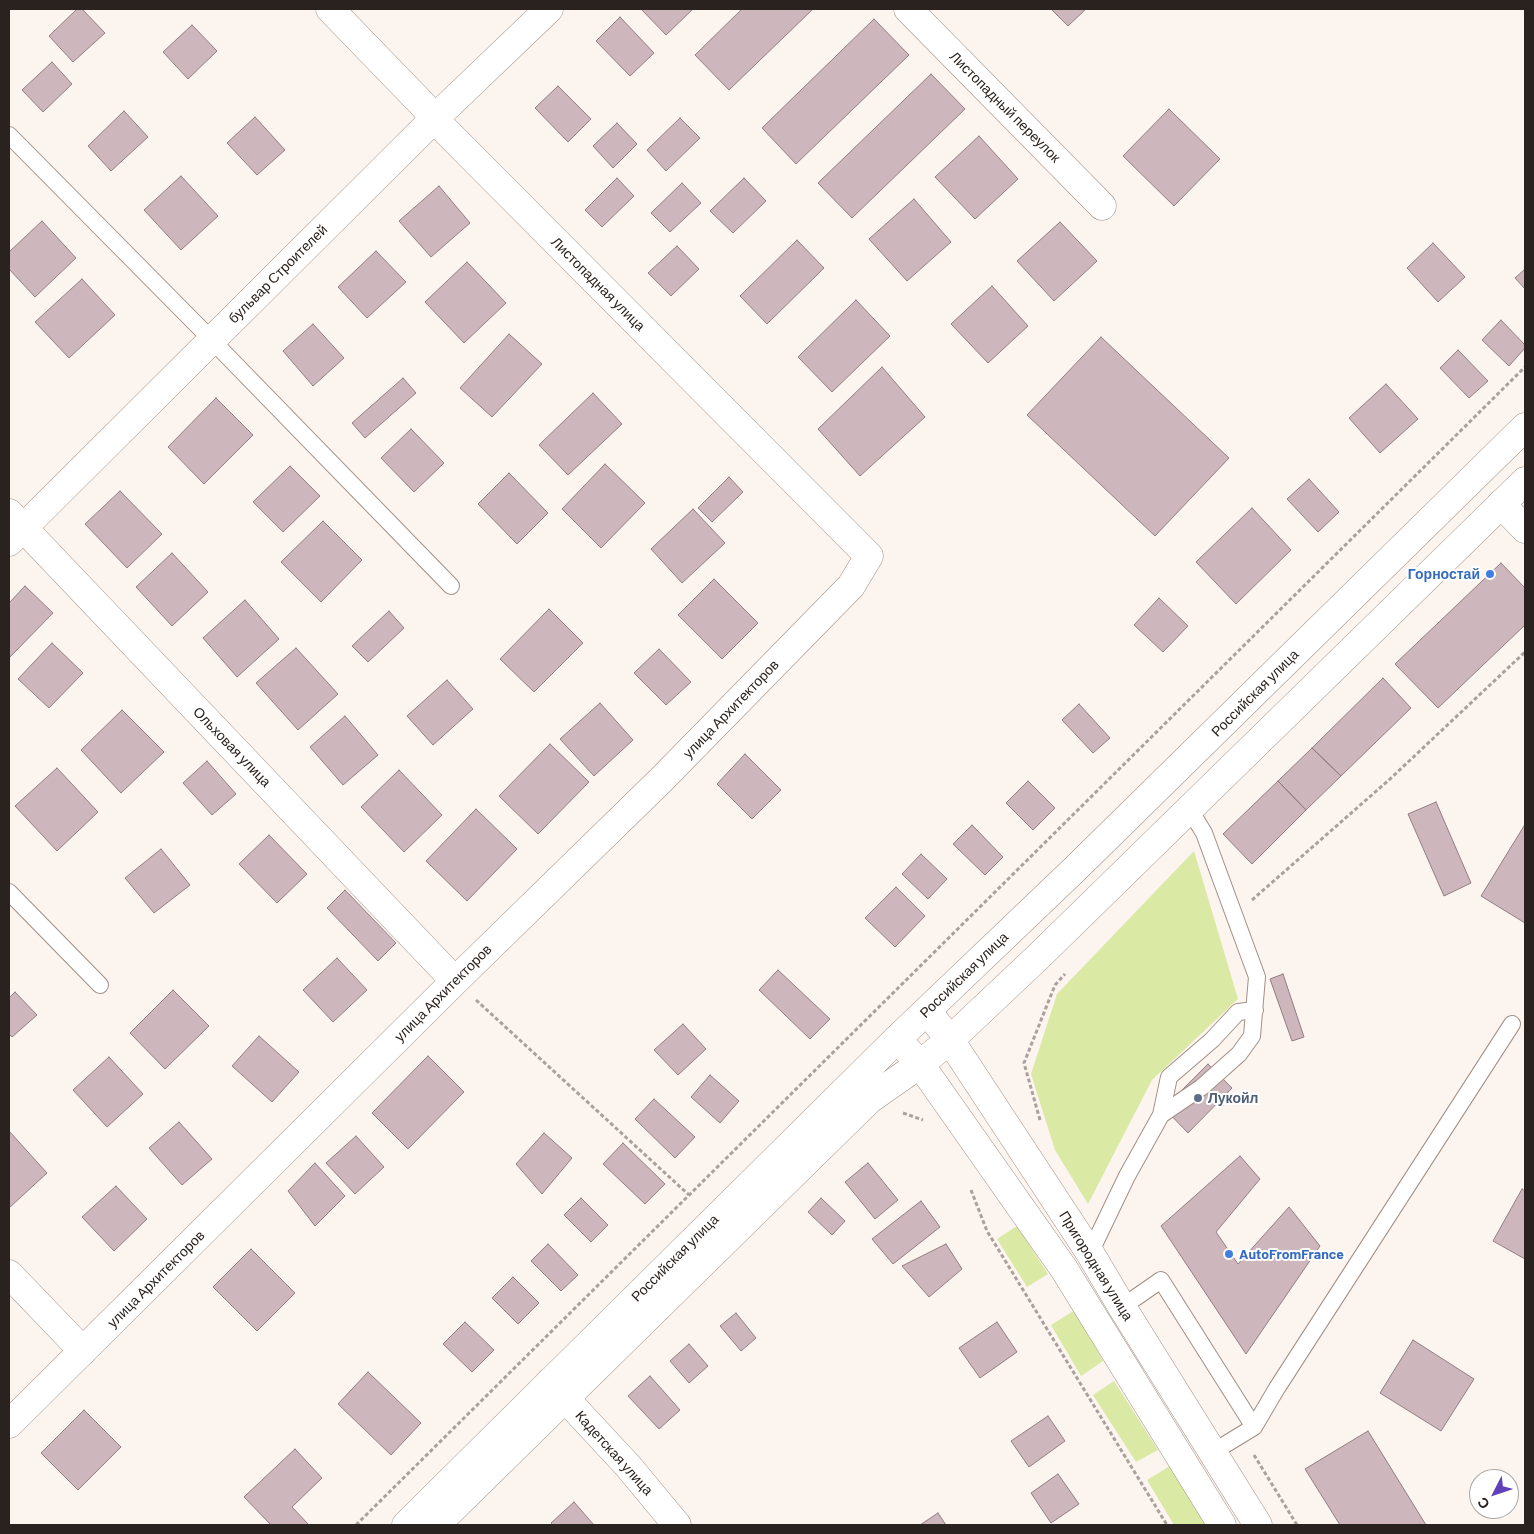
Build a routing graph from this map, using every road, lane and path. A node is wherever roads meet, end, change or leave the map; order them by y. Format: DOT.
graph roads {
  1 [pos="330,9"];
  2 [pos="549,9"];
  3 [pos="908,9"];
  4 [pos="434,119"];
  5 [pos="9,135"];
  6 [pos="1102,206"];
  7 [pos="212,341"];
  8 [pos="1525,367"];
  9 [pos="1525,427"];
  10 [pos="1474,477"];
  11 [pos="1525,481"];
  12 [pos="1501,504"];
  13 [pos="13,528"];
  14 [pos="1525,529"];
  15 [pos="869,556"];
  16 [pos="451,586"];
  17 [pos="1525,652"];
  18 [pos="1190,810"];
  19 [pos="9,892"];
  20 [pos="1235,916"];
  21 [pos="1068,971"];
  22 [pos="455,981"];
  23 [pos="100,985"];
  24 [pos="1254,1010"];
  25 [pos="927,1011"];
  26 [pos="1512,1024"];
  27 [pos="897,1039"];
  28 [pos="950,1040"];
  29 [pos="920,1064"];
  30 [pos="1161,1115"];
  31 [pos="1040,1121"];
  32 [pos="689,1196"];
  33 [pos="987,1231"];
  34 [pos="1090,1253"];
  35 [pos="9,1274"];
  36 [pos="1122,1307"];
  37 [pos="83,1351"];
  38 [pos="557,1390"];
  39 [pos="9,1424"];
  40 [pos="1248,1431"];
  41 [pos="1213,1452"];
  42 [pos="356,1525"];
  43 [pos="406,1525"];
  44 [pos="436,1525"];
  45 [pos="677,1525"];
  46 [pos="1167,1525"];
  47 [pos="1222,1525"];
  48 [pos="1258,1525"];
  49 [pos="1297,1525"];
  1 -- 4 [label="street, Листопадная улица"];
  2 -- 4 [label="street, бульвар Строителей"];
  3 -- 6 [label="street, Листопадный переулок"];
  4 -- 7 [label="street, бульвар Строителей"];
  4 -- 15 [label="street, Листопадная улица"];
  5 -- 7 [label="lane"];
  7 -- 13 [label="street, бульвар Строителей"];
  7 -- 16 [label="lane"];
  8 -- 32 [label="path"];
  9 -- 10 [label="street, Российская улица"];
  10 -- 12 [label="street"];
  10 -- 25 [label="street, Российская улица"];
  11 -- 12 [label="street, Российская улица"];
  12 -- 14 [label="street"];
  12 -- 18 [label="street, Российская улица"];
  13 -- 22 [label="street, Ольховая улица"];
  15 -- 22 [label="street, улица Архитекторов"];
  17 -- 20 [label="path"];
  18 -- 20 [label="lane"];
  18 -- 28 [label="street, Российская улица"];
  19 -- 23 [label="lane"];
  20 -- 24 [label="lane"];
  21 -- 31 [label="path"];
  22 -- 32 [label="path"];
  22 -- 37 [label="street, улица Архитекторов"];
  24 -- 30 [label="lane"];
  24 -- 30 [label="lane"];
  25 -- 27 [label="street, Российская улица"];
  25 -- 28 [label="street, Пригородная улица"];
  26 -- 40 [label="lane"];
  27 -- 29 [label="street"];
  27 -- 38 [label="street, Российская улица"];
  28 -- 29 [label="street, Российская улица"];
  28 -- 34 [label="street, Пригородная улица"];
  29 -- 38 [label="street, Российская улица"];
  29 -- 47 [label="street"];
  30 -- 34 [label="lane"];
  32 -- 42 [label="path"];
  33 -- 46 [label="path"];
  34 -- 36 [label="street, Пригородная улица"];
  35 -- 37 [label="street"];
  36 -- 40 [label="lane"];
  36 -- 41 [label="street, Пригородная улица"];
  37 -- 39 [label="street, улица Архитекторов"];
  38 -- 43 [label="street, Российская улица"];
  38 -- 44 [label="street, Российская улица"];
  38 -- 45 [label="street, Кадетская улица"];
  40 -- 41 [label="lane"];
  40 -- 49 [label="path"];
  41 -- 48 [label="street, Пригородная улица"];
}
